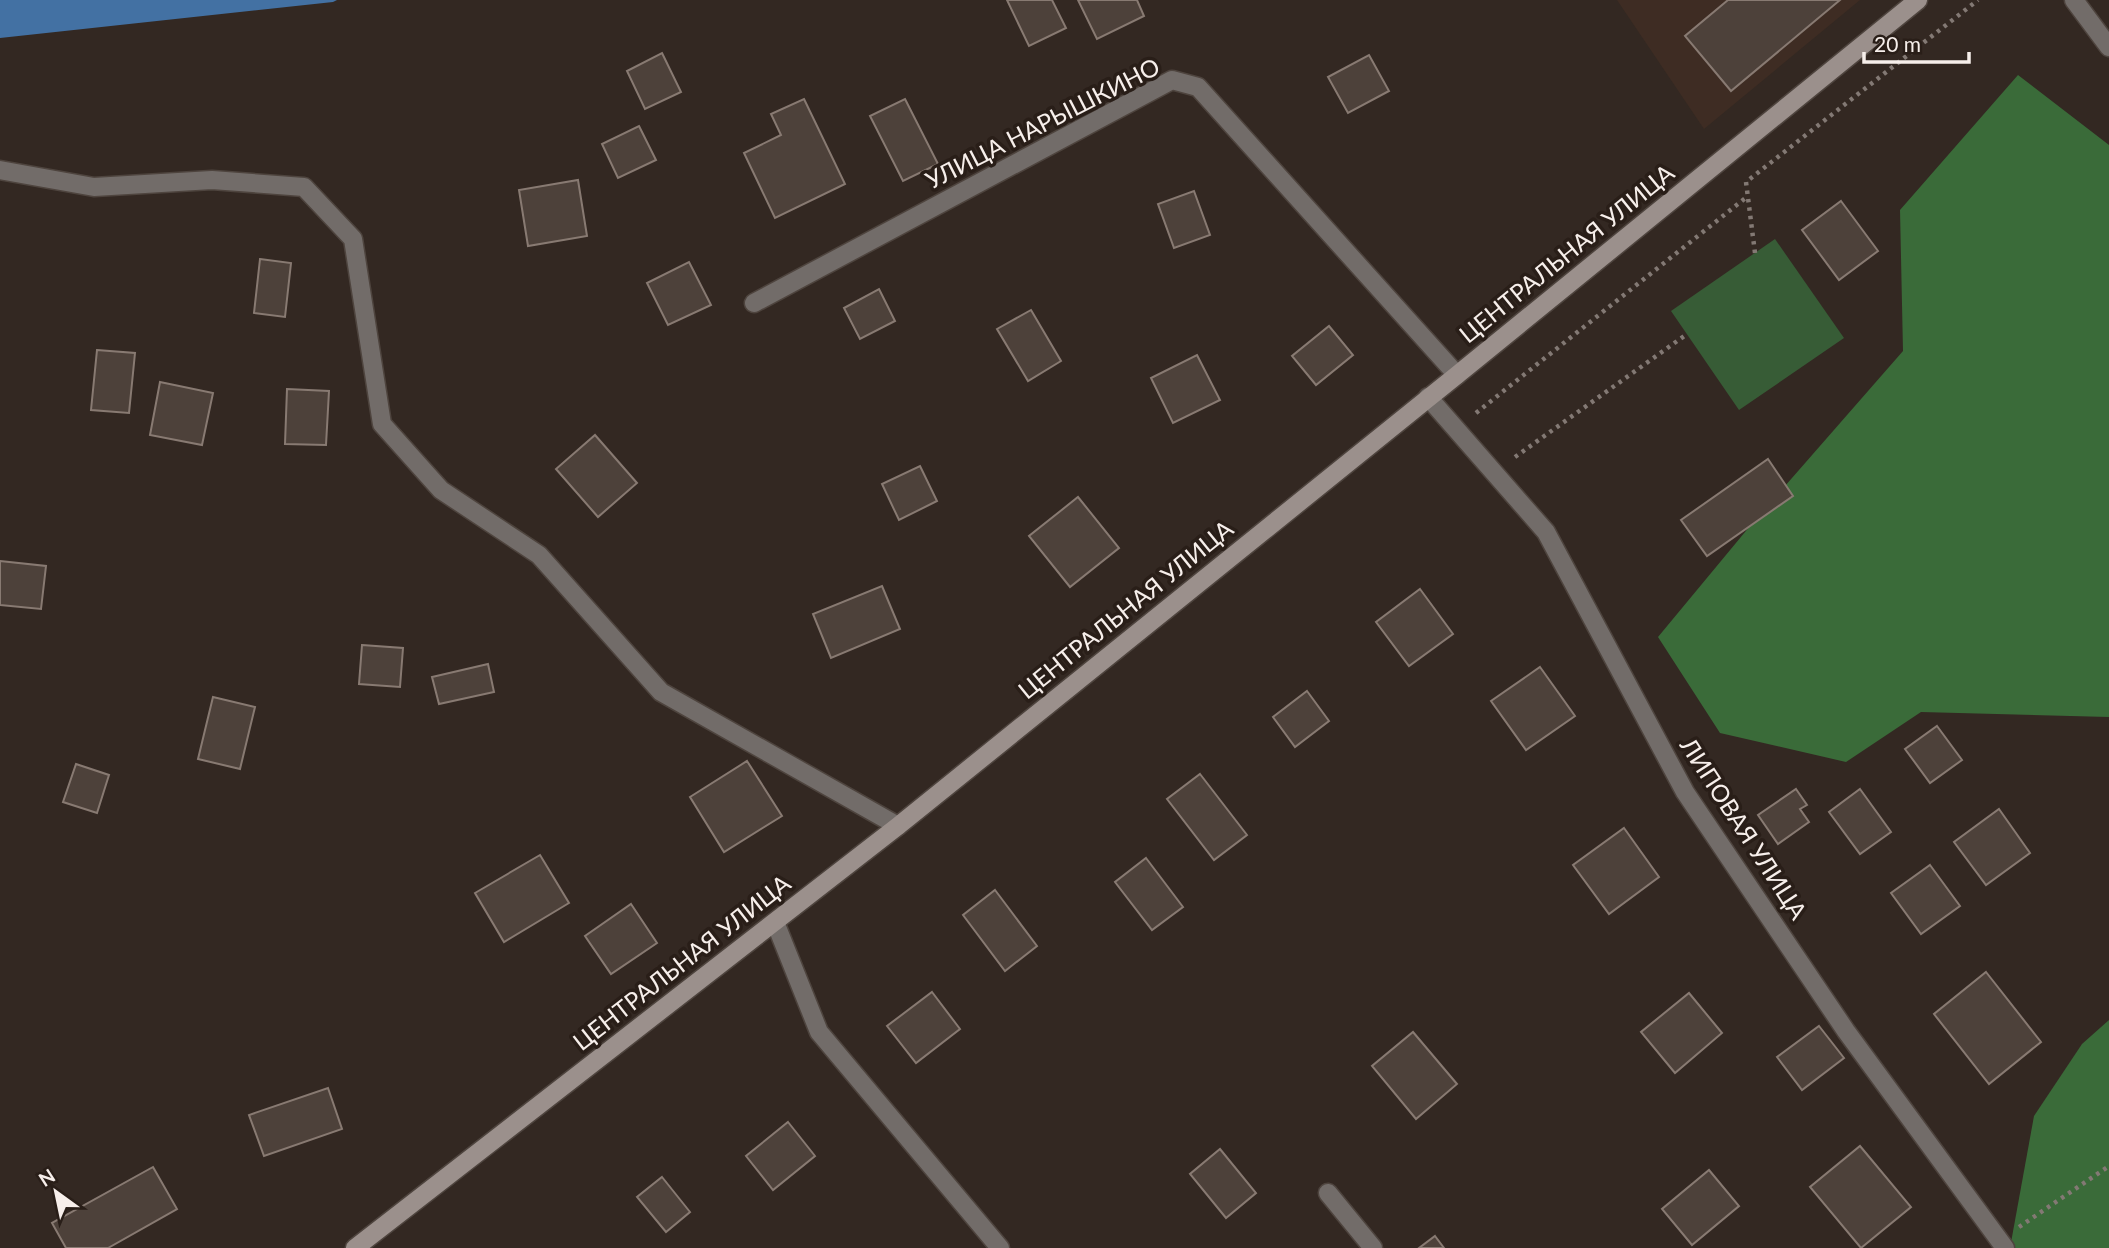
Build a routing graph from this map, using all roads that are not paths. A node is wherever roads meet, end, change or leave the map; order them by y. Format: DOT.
graph roads {
  1 [pos="1918,0"];
  2 [pos="2074,0"];
  3 [pos="2103,28"];
  4 [pos="2109,47"];
  5 [pos="0,170"];
  6 [pos="754,303"];
  7 [pos="1457,376"];
  8 [pos="1429,397"];
  9 [pos="898,826"];
  10 [pos="775,922"];
  11 [pos="1328,1194"];
  12 [pos="2002,1244"];
  13 [pos="355,1248"];
  14 [pos="1000,1248"];
  15 [pos="1373,1248"];
  1 -- 7 [label="street, ЦЕНТРАЛЬНАЯ УЛИЦА"];
  2 -- 3 [label="street"];
  3 -- 4 [label="street"];
  5 -- 9 [label="street"];
  6 -- 7 [label="street, УЛИЦА НАРЫШКИНО"];
  7 -- 8 [label="street, ЦЕНТРАЛЬНАЯ УЛИЦА"];
  8 -- 9 [label="street, ЦЕНТРАЛЬНАЯ УЛИЦА"];
  8 -- 12 [label="street, ЛИПОВАЯ УЛИЦА"];
  9 -- 10 [label="street, ЦЕНТРАЛЬНАЯ УЛИЦА"];
  10 -- 13 [label="street, ЦЕНТРАЛЬНАЯ УЛИЦА"];
  10 -- 14 [label="street"];
  11 -- 15 [label="street"];
}
